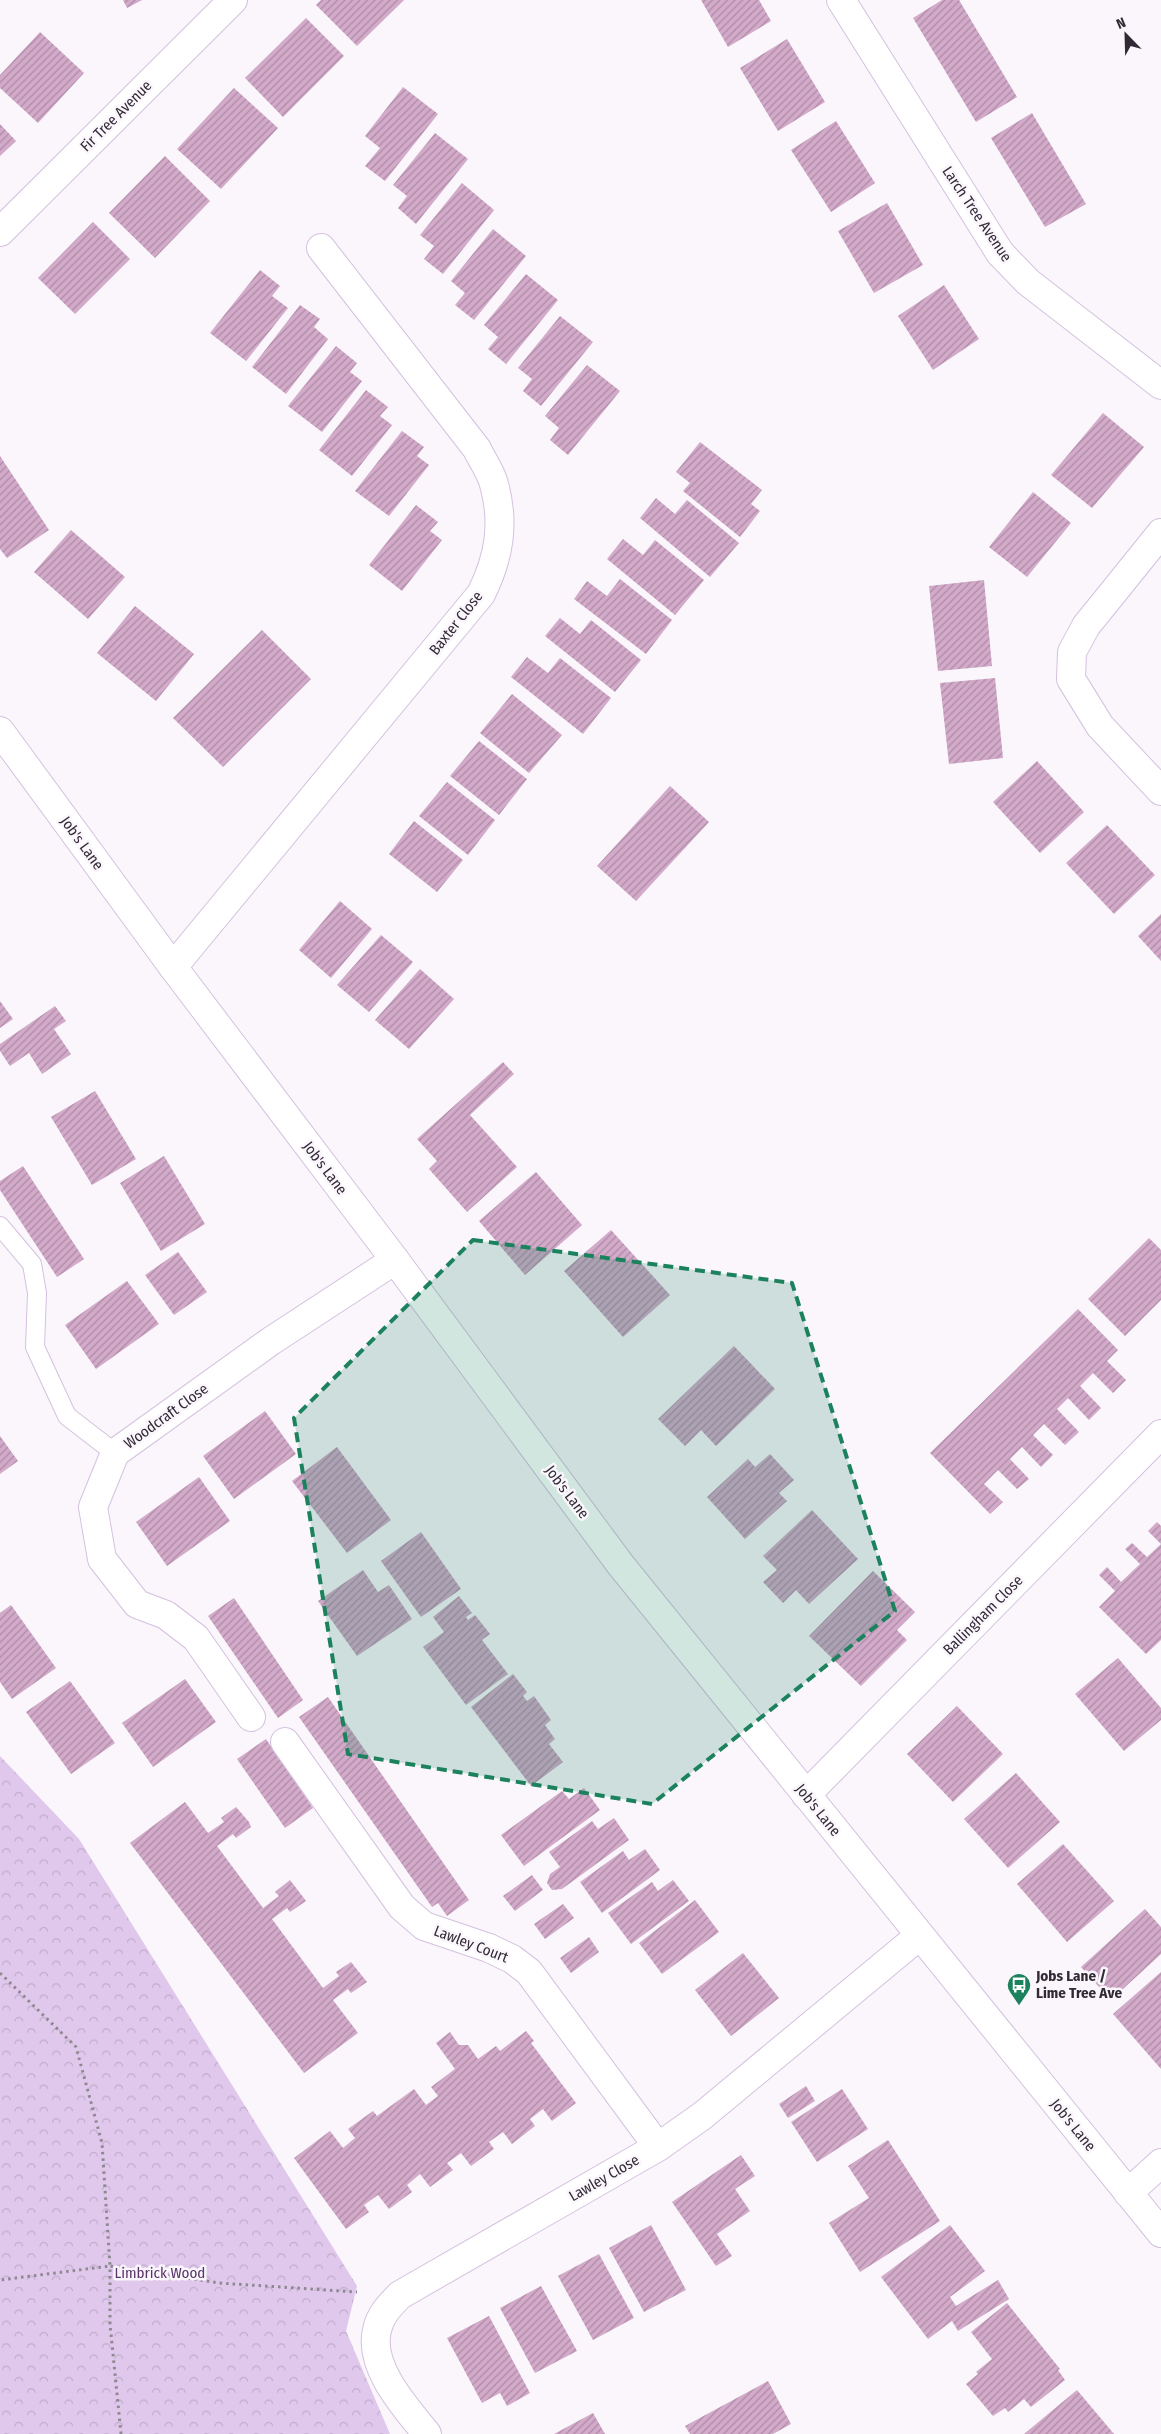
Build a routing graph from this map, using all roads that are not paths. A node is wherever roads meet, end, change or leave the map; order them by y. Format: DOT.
graph roads {
  1 [pos="233,0"];
  2 [pos="841,0"];
  3 [pos="0,232"];
  4 [pos="321,248"];
  5 [pos="1161,385"];
  6 [pos="1161,534"];
  7 [pos="0,731"];
  8 [pos="1161,791"];
  9 [pos="173,968"];
  10 [pos="0,1226"];
  11 [pos="395,1260"];
  12 [pos="1161,1434"];
  13 [pos="115,1453"];
  14 [pos="251,1717"];
  15 [pos="285,1742"];
  16 [pos="806,1795"];
  17 [pos="919,1936"];
  18 [pos="658,2147"];
  19 [pos="1161,2163"];
  20 [pos="1128,2192"];
  21 [pos="1161,2233"];
  22 [pos="427,2434"];
  1 -- 3 [label="street, Fir Tree Avenue"];
  2 -- 5 [label="street, Larch Tree Avenue"];
  4 -- 9 [label="street, Baxter Close"];
  6 -- 8 [label="street"];
  7 -- 9 [label="street, Job's Lane"];
  9 -- 11 [label="street, Job's Lane"];
  10 -- 13 [label="lane"];
  11 -- 13 [label="street, Woodcraft Close"];
  11 -- 16 [label="street, Job's Lane"];
  12 -- 16 [label="street, Ballingham Close"];
  13 -- 14 [label="street, Woodcraft Close"];
  15 -- 18 [label="street, Lawley Court"];
  16 -- 17 [label="street, Job's Lane"];
  17 -- 18 [label="street, Lawley Close"];
  17 -- 20 [label="street, Job's Lane"];
  18 -- 22 [label="street, Lawley Close"];
  19 -- 20 [label="street"];
  20 -- 21 [label="street, Job's Lane"];
}
